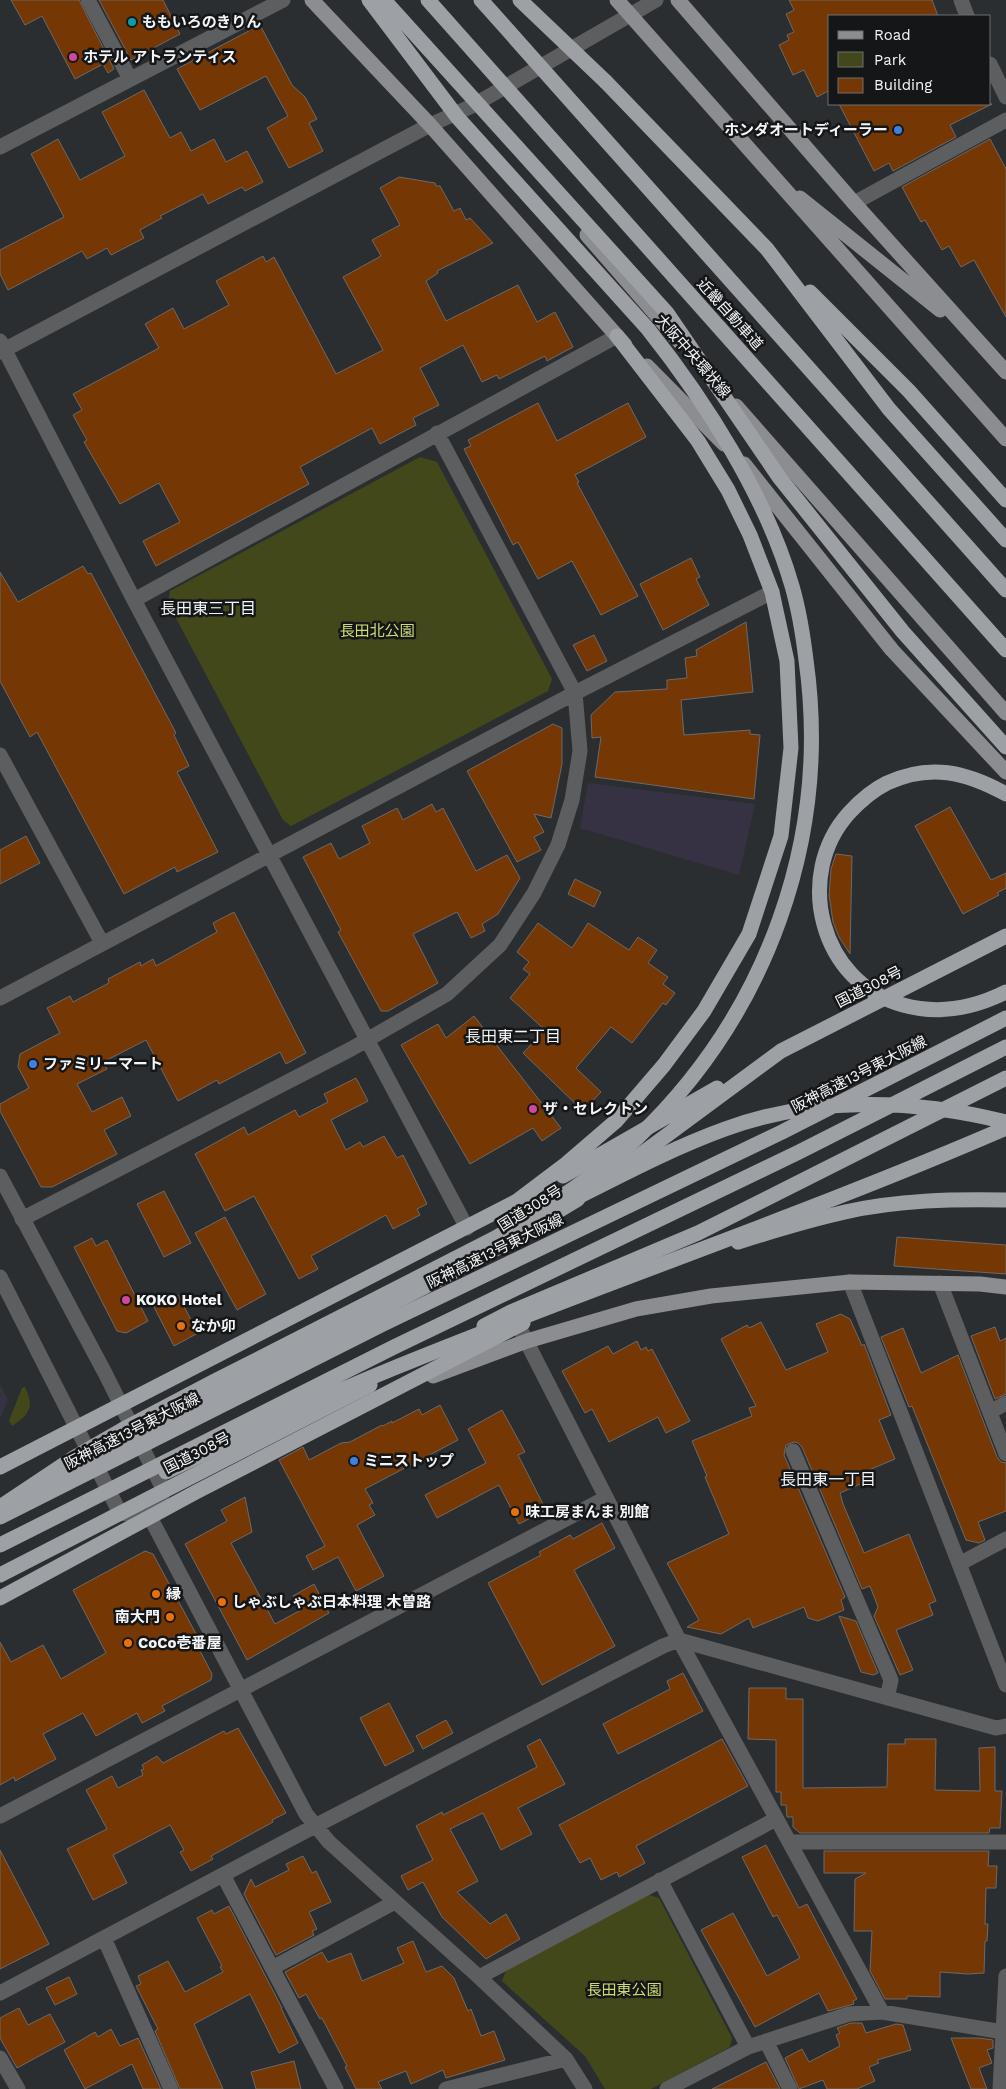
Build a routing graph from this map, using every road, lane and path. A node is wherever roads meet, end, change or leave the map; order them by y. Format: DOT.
graph roads {
  1 [pos="88,0"];
  2 [pos="282,0"];
  3 [pos="312,0"];
  4 [pos="369,0"];
  5 [pos="378,0"];
  6 [pos="384,0"];
  7 [pos="428,0"];
  8 [pos="481,0"];
  9 [pos="520,0"];
  10 [pos="617,0"];
  11 [pos="656,0"];
  12 [pos="678,0"];
  13 [pos="961,0"];
  14 [pos="630,15"];
  15 [pos="967,15"];
  16 [pos="991,66"];
  17 [pos="130,79"];
  18 [pos="1006,97"];
  19 [pos="472,106"];
  20 [pos="1006,120"];
  21 [pos="430,125"];
  22 [pos="0,146"];
  23 [pos="782,186"];
  24 [pos="854,204"];
  25 [pos="767,249"];
  26 [pos="617,336"];
  27 [pos="975,338"];
  28 [pos="1,347"];
  29 [pos="1006,372"];
  30 [pos="437,433"];
  31 [pos="1006,439"];
  32 [pos="1006,500"];
  33 [pos="1006,540"];
  34 [pos="1006,590"];
  35 [pos="772,592"];
  36 [pos="134,600"];
  37 [pos="1006,650"];
  38 [pos="575,693"];
  39 [pos="1006,713"];
  40 [pos="1006,747"];
  41 [pos="0,755"];
  42 [pos="1006,772"];
  43 [pos="1006,794"];
  44 [pos="270,854"];
  45 [pos="1006,936"];
  46 [pos="102,943"];
  47 [pos="1006,992"];
  48 [pos="0,998"];
  49 [pos="1006,1018"];
  50 [pos="368,1040"];
  51 [pos="1006,1047"];
  52 [pos="781,1051"];
  53 [pos="1006,1078"];
  54 [pos="1006,1122"];
  55 [pos="1006,1128"];
  56 [pos="0,1176"];
  57 [pos="1006,1200"];
  58 [pos="513,1204"];
  59 [pos="22,1219"];
  60 [pos="467,1228"];
  61 [pos="698,1233"];
  62 [pos="497,1237"];
  63 [pos="0,1277"];
  64 [pos="850,1282"];
  65 [pos="940,1284"];
  66 [pos="1006,1287"];
  67 [pos="597,1288"];
  68 [pos="518,1325"];
  69 [pos="527,1341"];
  70 [pos="1006,1403"];
  71 [pos="121,1406"];
  72 [pos="990,1412"];
  73 [pos="329,1423"];
  74 [pos="76,1428"];
  75 [pos="137,1437"];
  76 [pos="793,1451"];
  77 [pos="1006,1454"];
  78 [pos="92,1459"];
  79 [pos="0,1467"];
  80 [pos="164,1491"];
  81 [pos="606,1498"];
  82 [pos="0,1508"];
  83 [pos="120,1513"];
  84 [pos="150,1517"];
  85 [pos="0,1518"];
  86 [pos="1006,1539"];
  87 [pos="0,1545"];
  88 [pos="0,1550"];
  89 [pos="959,1564"];
  90 [pos="0,1575"];
  91 [pos="0,1598"];
  92 [pos="679,1640"];
  93 [pos="1006,1685"];
  94 [pos="242,1690"];
  95 [pos="887,1698"];
  96 [pos="1006,1726"];
  97 [pos="0,1816"];
  98 [pos="776,1819"];
  99 [pos="316,1826"];
  100 [pos="789,1842"];
  101 [pos="1006,1842"];
  102 [pos="223,1875"];
  103 [pos="660,1880"];
  104 [pos="394,1902"];
  105 [pos="104,1938"];
  106 [pos="272,1968"];
  107 [pos="1006,1976"];
  108 [pos="479,1977"];
  109 [pos="0,1993"];
  110 [pos="882,2012"];
  111 [pos="1004,2031"];
  112 [pos="766,2041"];
  113 [pos="748,2047"];
  114 [pos="0,2058"];
  115 [pos="566,2059"];
  116 [pos="18,2089"];
  117 [pos="171,2089"];
  118 [pos="336,2089"];
  119 [pos="446,2089"];
  120 [pos="585,2089"];
  121 [pos="667,2089"];
  122 [pos="790,2089"];
  123 [pos="1000,2089"];
  1 -- 17 [label="street"];
  2 -- 17 [label="street"];
  3 -- 21 [label="main road"];
  4 -- 62 [label="highway, bridge"];
  5 -- 19 [label="main road, 大阪中央環状線"];
  6 -- 40 [label="highway, bridge"];
  7 -- 37 [label="highway, 近畿自動車道, bridge"];
  8 -- 34 [label="highway, 近畿自動車道, bridge"];
  9 -- 25 [label="highway, bridge"];
  10 -- 14 [label="main road"];
  11 -- 14 [label="street"];
  12 -- 24 [label="main road"];
  13 -- 15 [label="street"];
  14 -- 19 [label="street"];
  14 -- 23 [label="main road"];
  16 -- 18 [label="street"];
  17 -- 22 [label="street"];
  19 -- 21 [label="street"];
  19 -- 39 [label="main road, 大阪中央環状線"];
  20 -- 24 [label="street"];
  21 -- 26 [label="main road"];
  21 -- 28 [label="street"];
  23 -- 27 [label="main road"];
  23 -- 31 [label="main road"];
  24 -- 27 [label="main road"];
  25 -- 32 [label="highway"];
  25 -- 33 [label="highway"];
  26 -- 30 [label="street"];
  26 -- 35 [label="highway"];
  26 -- 42 [label="main road"];
  27 -- 29 [label="main road"];
  28 -- 36 [label="street"];
  30 -- 36 [label="street"];
  30 -- 38 [label="street"];
  35 -- 38 [label="street"];
  35 -- 58 [label="highway"];
  36 -- 44 [label="street"];
  38 -- 44 [label="street"];
  38 -- 50 [label="street"];
  41 -- 46 [label="street"];
  43 -- 47 [label="highway, bridge"];
  44 -- 46 [label="street"];
  44 -- 50 [label="street"];
  45 -- 52 [label="highway, 国道308号"];
  46 -- 48 [label="street"];
  49 -- 85 [label="highway, 阪神高速13号東大阪線, bridge"];
  50 -- 59 [label="street"];
  50 -- 60 [label="street"];
  51 -- 87 [label="highway, bridge"];
  52 -- 58 [label="highway"];
  52 -- 75 [label="highway, 国道308号"];
  53 -- 61 [label="highway, 国道308号"];
  54 -- 62 [label="highway, bridge"];
  55 -- 67 [label="highway, bridge"];
  56 -- 59 [label="street"];
  57 -- 67 [label="highway, bridge"];
  58 -- 60 [label="highway"];
  59 -- 71 [label="street"];
  60 -- 71 [label="highway"];
  61 -- 68 [label="highway"];
  61 -- 80 [label="highway, 国道308号"];
  62 -- 82 [label="highway, bridge"];
  63 -- 74 [label="street"];
  64 -- 65 [label="main road"];
  64 -- 69 [label="main road"];
  64 -- 89 [label="street"];
  65 -- 66 [label="main road"];
  65 -- 72 [label="street"];
  67 -- 88 [label="highway, bridge"];
  68 -- 69 [label="street"];
  68 -- 73 [label="highway"];
  69 -- 73 [label="main road"];
  69 -- 81 [label="street"];
  70 -- 72 [label="street"];
  71 -- 74 [label="highway"];
  71 -- 75 [label="street"];
  72 -- 77 [label="street"];
  73 -- 84 [label="highway"];
  74 -- 78 [label="street"];
  74 -- 79 [label="highway"];
  75 -- 78 [label="highway, 国道308号"];
  75 -- 80 [label="street"];
  76 -- 95 [label="street"];
  78 -- 82 [label="highway, 国道308号"];
  78 -- 83 [label="street"];
  80 -- 83 [label="highway, 国道308号"];
  80 -- 84 [label="street"];
  81 -- 92 [label="street"];
  81 -- 94 [label="street"];
  83 -- 84 [label="street"];
  83 -- 90 [label="highway, 国道308号"];
  84 -- 91 [label="highway"];
  84 -- 94 [label="street"];
  86 -- 89 [label="street"];
  89 -- 93 [label="street"];
  92 -- 95 [label="street"];
  92 -- 98 [label="street"];
  92 -- 99 [label="street"];
  94 -- 97 [label="street"];
  94 -- 99 [label="street"];
  95 -- 96 [label="street"];
  98 -- 100 [label="street"];
  98 -- 103 [label="street"];
  99 -- 102 [label="street"];
  99 -- 104 [label="street"];
  100 -- 101 [label="street"];
  100 -- 110 [label="street"];
  102 -- 105 [label="street"];
  102 -- 106 [label="street"];
  103 -- 108 [label="street"];
  103 -- 113 [label="street"];
  104 -- 106 [label="street"];
  104 -- 108 [label="street"];
  105 -- 109 [label="street"];
  105 -- 117 [label="street"];
  106 -- 118 [label="street"];
  107 -- 111 [label="street"];
  108 -- 115 [label="street"];
  110 -- 111 [label="street"];
  110 -- 112 [label="street"];
  111 -- 123 [label="street"];
  112 -- 113 [label="street"];
  112 -- 122 [label="street"];
  113 -- 121 [label="street"];
  114 -- 116 [label="street"];
  115 -- 119 [label="street"];
  115 -- 120 [label="street"];
}
